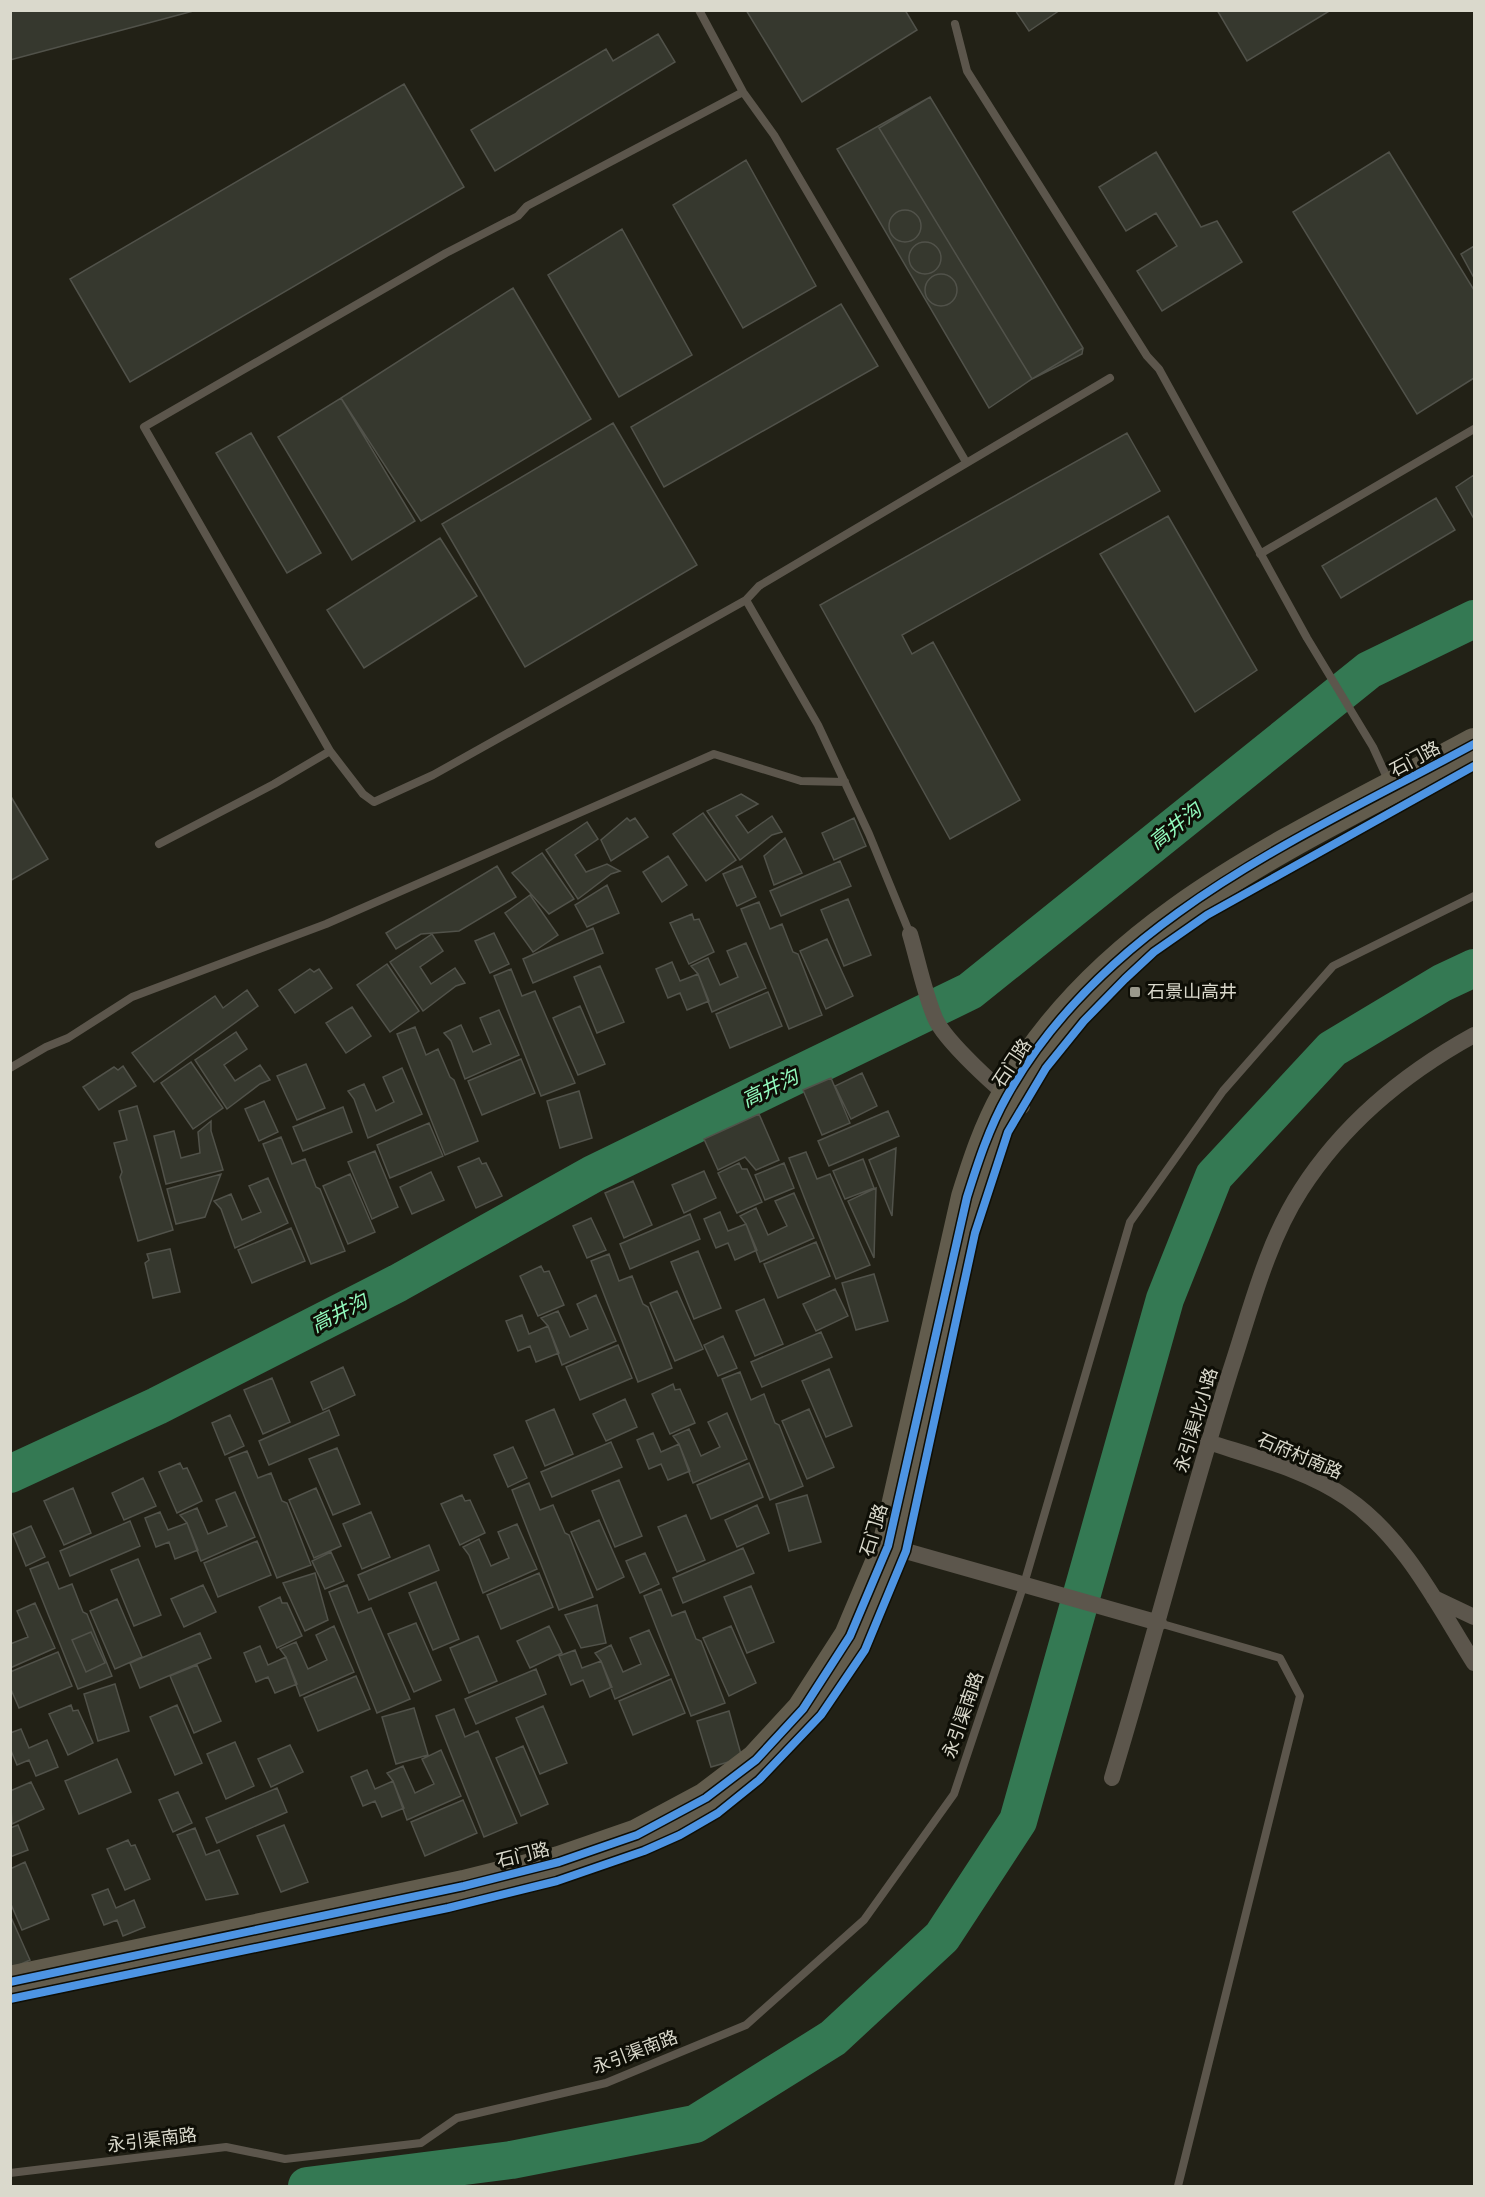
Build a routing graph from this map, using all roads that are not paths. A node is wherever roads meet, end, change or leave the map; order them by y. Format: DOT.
graph roads {
  1 [pos="699,10"];
  2 [pos="955,24"];
  3 [pos="743,92"];
  4 [pos="1110,378"];
  5 [pos="1474,429"];
  6 [pos="966,462"];
  7 [pos="1260,554"];
  8 [pos="746,600"];
  9 [pos="1474,744"];
  10 [pos="330,751"];
  11 [pos="1474,766"];
  12 [pos="845,782"];
  13 [pos="1396,797"];
  14 [pos="159,844"];
  15 [pos="1474,896"];
  16 [pos="910,934"];
  17 [pos="1474,1035"];
  18 [pos="10,1068"];
  19 [pos="1014,1101"];
  20 [pos="1208,1442"];
  21 [pos="897,1548"];
  22 [pos="1024,1584"];
  23 [pos="1433,1597"];
  24 [pos="1474,1617"];
  25 [pos="1159,1623"];
  26 [pos="1474,1663"];
  27 [pos="1112,1778"];
  28 [pos="10,1982"];
  29 [pos="10,2000"];
  30 [pos="10,2173"];
  31 [pos="1178,2187"];
  1 -- 3 [label="lane"];
  2 -- 7 [label="lane"];
  3 -- 6 [label="lane"];
  3 -- 10 [label="lane"];
  4 -- 6 [label="lane"];
  5 -- 7 [label="lane"];
  6 -- 8 [label="lane"];
  7 -- 13 [label="lane"];
  8 -- 10 [label="lane"];
  8 -- 12 [label="lane"];
  9 -- 13 [label="highway, 石门路"];
  10 -- 14 [label="lane"];
  11 -- 13 [label="highway, 石门路"];
  12 -- 16 [label="lane"];
  12 -- 18 [label="lane"];
  13 -- 19 [label="highway, 石门路"];
  15 -- 22 [label="lane, 永引渠南路"];
  16 -- 19 [label="street"];
  17 -- 20 [label="street, 永引渠北小路"];
  19 -- 21 [label="highway, 石门路"];
  20 -- 23 [label="street, 石府村南路"];
  20 -- 25 [label="street, 永引渠北小路"];
  21 -- 22 [label="street"];
  21 -- 28 [label="highway, 石门路"];
  21 -- 29 [label="highway, 石门路"];
  22 -- 25 [label="street"];
  22 -- 30 [label="lane, 永引渠南路"];
  23 -- 24 [label="street"];
  23 -- 26 [label="street, 石府村南路"];
  25 -- 27 [label="street, 永引渠北小路"];
  25 -- 31 [label="lane"];
}
